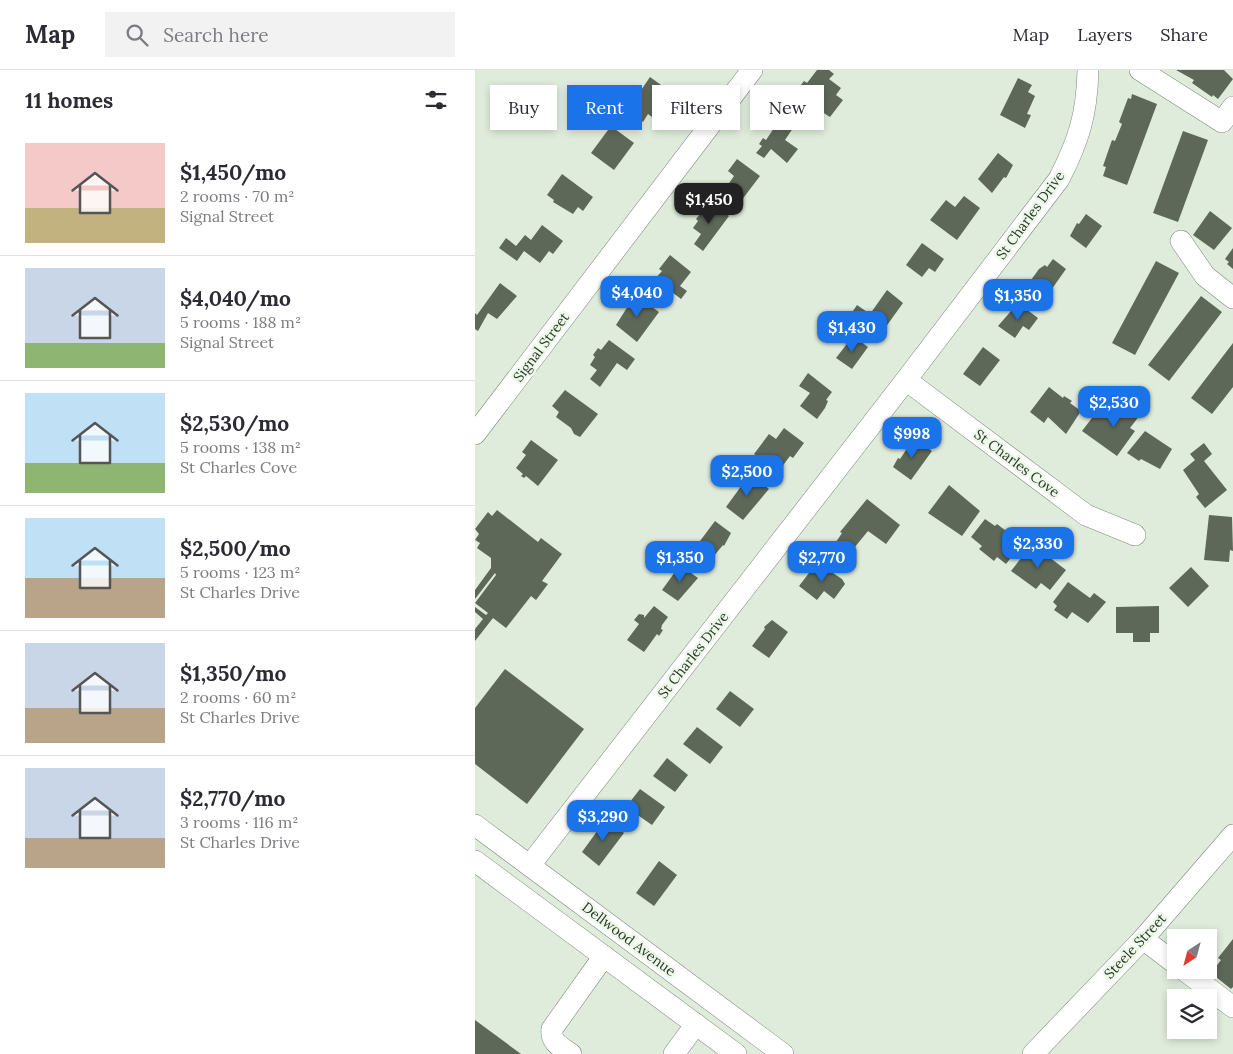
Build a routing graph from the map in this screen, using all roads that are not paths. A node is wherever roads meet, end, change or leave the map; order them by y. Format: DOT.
graph roads {
  1 [pos="752,70"];
  2 [pos="1088,70"];
  3 [pos="1140,70"];
  4 [pos="1229,120"];
  5 [pos="1181,241"];
  6 [pos="1233,298"];
  7 [pos="906,380"];
  8 [pos="475,434"];
  9 [pos="1135,534"];
  10 [pos="475,825"];
  11 [pos="1233,835"];
  12 [pos="475,861"];
  13 [pos="530,865"];
  14 [pos="1143,939"];
  15 [pos="604,956"];
  16 [pos="1167,957"];
  17 [pos="1196,979"];
  18 [pos="1233,1007"];
  19 [pos="696,1024"];
  20 [pos="571,1054"];
  21 [pos="674,1054"];
  22 [pos="736,1054"];
  23 [pos="783,1054"];
  24 [pos="1033,1054"];
  1 -- 8 [label="street, Signal Street"];
  2 -- 7 [label="street, St Charles Drive"];
  3 -- 4 [label="street"];
  5 -- 6 [label="street"];
  7 -- 9 [label="street, St Charles Cove"];
  7 -- 13 [label="street, St Charles Drive"];
  10 -- 13 [label="street, Dellwood Avenue"];
  11 -- 14 [label="street, Steele Street"];
  12 -- 15 [label="street, Dellwood Avenue"];
  13 -- 23 [label="street, Dellwood Avenue"];
  14 -- 16 [label="street"];
  14 -- 24 [label="street, Steele Street"];
  15 -- 19 [label="street, Dellwood Avenue"];
  15 -- 20 [label="street"];
  17 -- 18 [label="street"];
  19 -- 21 [label="street"];
  19 -- 22 [label="street, Dellwood Avenue"];
}
